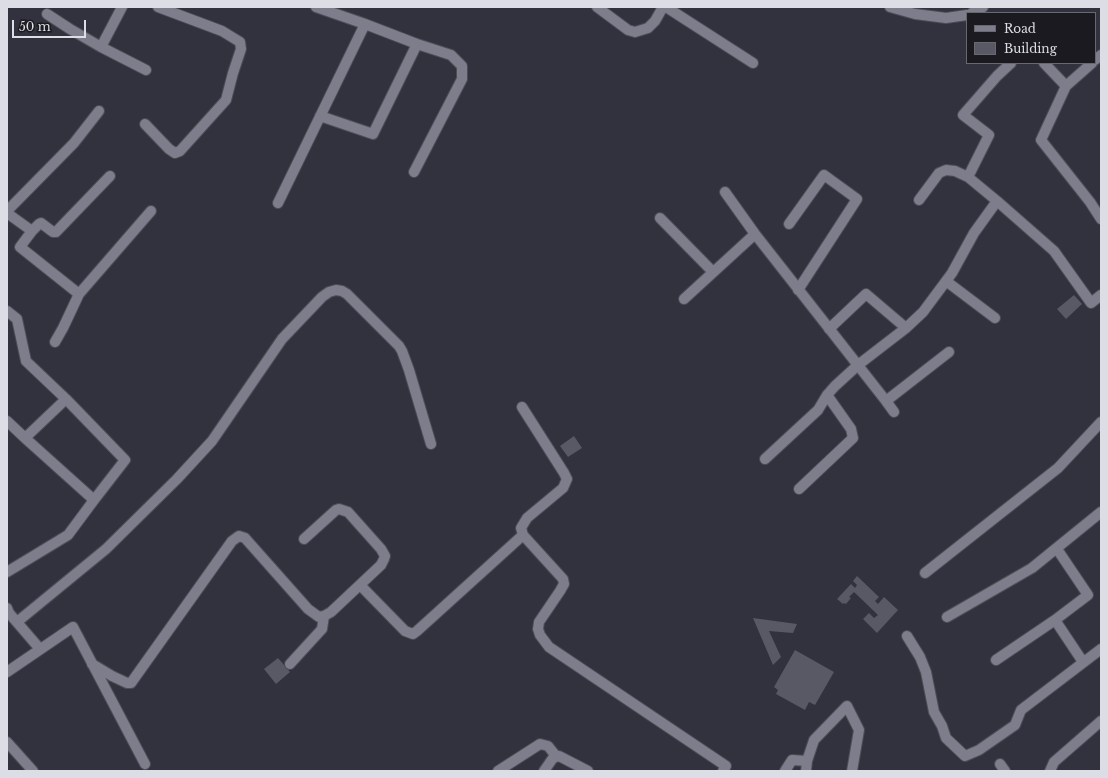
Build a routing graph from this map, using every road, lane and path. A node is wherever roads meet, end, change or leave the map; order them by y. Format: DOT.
graph roads {
  1 [pos="122,7"];
  2 [pos="158,7"];
  3 [pos="316,7"];
  4 [pos="597,7"];
  5 [pos="665,7"];
  6 [pos="890,7"];
  7 [pos="983,7"];
  8 [pos="974,12"];
  9 [pos="47,14"];
  10 [pos="966,15"];
  11 [pos="365,24"];
  12 [pos="417,44"];
  13 [pos="101,47"];
  14 [pos="753,63"];
  15 [pos="1011,64"];
  16 [pos="1045,64"];
  17 [pos="1091,64"];
  18 [pos="146,70"];
  19 [pos="1066,86"];
  20 [pos="99,111"];
  21 [pos="320,116"];
  22 [pos="145,124"];
  23 [pos="414,172"];
  24 [pos="110,176"];
  25 [pos="968,177"];
  26 [pos="725,192"];
  27 [pos="919,200"];
  28 [pos="997,201"];
  29 [pos="278,203"];
  30 [pos="151,211"];
  31 [pos="7,212"];
  32 [pos="660,218"];
  33 [pos="1101,219"];
  34 [pos="789,224"];
  35 [pos="32,231"];
  36 [pos="755,234"];
  37 [pos="713,272"];
  38 [pos="946,281"];
  39 [pos="798,290"];
  40 [pos="78,294"];
  41 [pos="1101,295"];
  42 [pos="684,299"];
  43 [pos="7,311"];
  44 [pos="995,318"];
  45 [pos="906,328"];
  46 [pos="829,329"];
  47 [pos="56,342"];
  48 [pos="948,352"];
  49 [pos="858,365"];
  50 [pos="827,396"];
  51 [pos="66,399"];
  52 [pos="886,401"];
  53 [pos="522,407"];
  54 [pos="894,412"];
  55 [pos="7,421"];
  56 [pos="1100,424"];
  57 [pos="25,438"];
  58 [pos="431,444"];
  59 [pos="765,459"];
  60 [pos="799,489"];
  61 [pos="94,500"];
  62 [pos="1101,512"];
  63 [pos="523,535"];
  64 [pos="304,539"];
  65 [pos="1057,549"];
  66 [pos="7,572"];
  67 [pos="925,573"];
  68 [pos="360,585"];
  69 [pos="8,612"];
  70 [pos="324,616"];
  71 [pos="946,617"];
  72 [pos="1055,620"];
  73 [pos="17,622"];
  74 [pos="906,636"];
  75 [pos="1101,648"];
  76 [pos="40,650"];
  77 [pos="996,660"];
  78 [pos="1083,662"];
  79 [pos="92,664"];
  80 [pos="290,664"];
  81 [pos="7,672"];
  82 [pos="1101,721"];
  83 [pos="7,742"];
  84 [pos="556,756"];
  85 [pos="145,764"];
  86 [pos="806,766"];
  87 [pos="33,771"];
  88 [pos="498,771"];
  89 [pos="544,771"];
  90 [pos="588,771"];
  91 [pos="723,771"];
  92 [pos="785,771"];
  93 [pos="852,771"];
  94 [pos="1050,771"];
  1 -- 13 [label="street"];
  2 -- 22 [label="street"];
  3 -- 11 [label="street"];
  4 -- 5 [label="street"];
  5 -- 14 [label="street"];
  6 -- 10 [label="street"];
  7 -- 8 [label="street"];
  9 -- 13 [label="street"];
  11 -- 12 [label="street"];
  11 -- 21 [label="street"];
  12 -- 21 [label="street"];
  12 -- 23 [label="street"];
  13 -- 18 [label="street"];
  15 -- 25 [label="street"];
  16 -- 19 [label="street"];
  17 -- 19 [label="street"];
  19 -- 33 [label="street"];
  20 -- 31 [label="street"];
  21 -- 29 [label="street"];
  24 -- 35 [label="street"];
  25 -- 27 [label="street"];
  25 -- 28 [label="street"];
  26 -- 36 [label="street"];
  28 -- 38 [label="street"];
  28 -- 41 [label="street"];
  30 -- 40 [label="street"];
  31 -- 35 [label="street"];
  32 -- 37 [label="street"];
  34 -- 39 [label="street"];
  35 -- 40 [label="street"];
  36 -- 37 [label="street"];
  36 -- 39 [label="street"];
  37 -- 42 [label="street"];
  38 -- 44 [label="street"];
  38 -- 45 [label="street"];
  39 -- 46 [label="street"];
  40 -- 47 [label="street"];
  43 -- 51 [label="street"];
  45 -- 46 [label="street"];
  45 -- 49 [label="street"];
  46 -- 49 [label="street"];
  48 -- 52 [label="street"];
  49 -- 50 [label="street"];
  49 -- 52 [label="street"];
  50 -- 59 [label="street"];
  50 -- 60 [label="street"];
  51 -- 57 [label="street"];
  51 -- 61 [label="street"];
  52 -- 54 [label="street"];
  53 -- 63 [label="street"];
  55 -- 57 [label="street"];
  56 -- 67 [label="street"];
  57 -- 61 [label="street"];
  58 -- 73 [label="street"];
  61 -- 66 [label="street"];
  62 -- 65 [label="street"];
  63 -- 68 [label="street"];
  63 -- 91 [label="street"];
  64 -- 68 [label="street"];
  65 -- 71 [label="street"];
  65 -- 72 [label="street"];
  68 -- 70 [label="street"];
  69 -- 73 [label="street"];
  70 -- 79 [label="street"];
  70 -- 80 [label="street"];
  72 -- 77 [label="street"];
  72 -- 78 [label="street"];
  73 -- 76 [label="street"];
  74 -- 78 [label="street"];
  75 -- 78 [label="street"];
  76 -- 79 [label="street"];
  76 -- 81 [label="street"];
  79 -- 85 [label="street"];
  82 -- 94 [label="street"];
  83 -- 87 [label="street"];
  84 -- 88 [label="street"];
  84 -- 89 [label="street"];
  84 -- 90 [label="street"];
  86 -- 92 [label="street"];
  86 -- 93 [label="street"];
}
